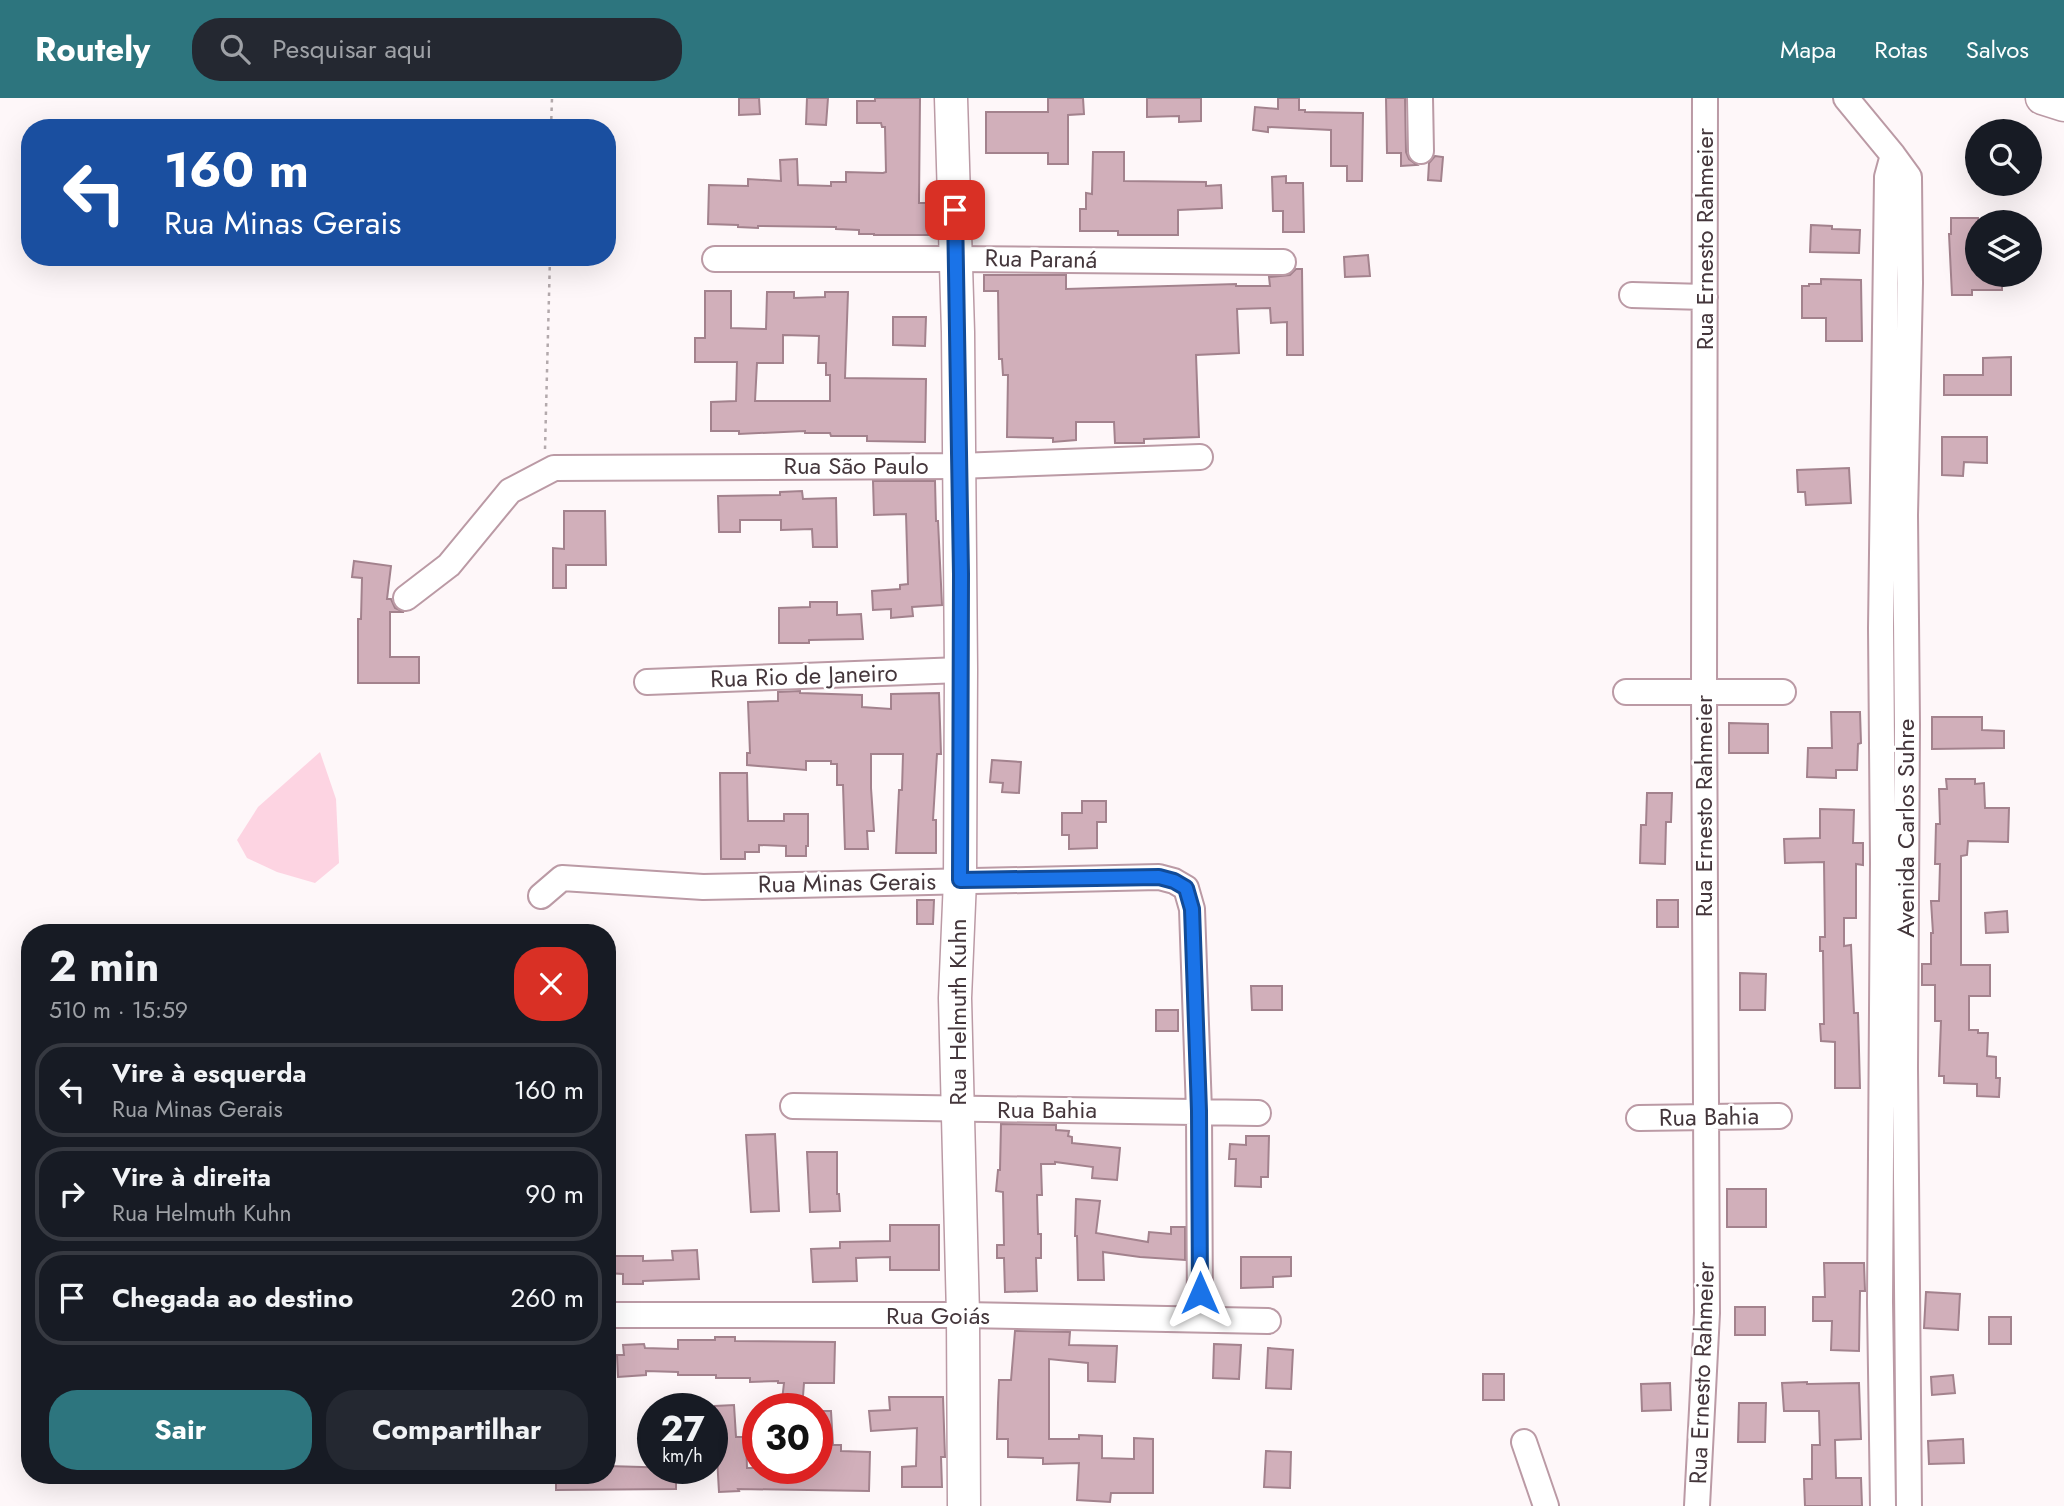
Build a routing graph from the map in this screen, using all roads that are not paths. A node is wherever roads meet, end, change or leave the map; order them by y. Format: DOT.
graph roads {
  1 [pos="951,98"];
  2 [pos="1420,98"];
  3 [pos="1846,98"];
  4 [pos="2042,98"];
  5 [pos="1708,100"];
  6 [pos="2064,104"];
  7 [pos="1421,151"];
  8 [pos="1893,155"];
  9 [pos="957,258"];
  10 [pos="715,259"];
  11 [pos="1283,262"];
  12 [pos="1632,295"];
  13 [pos="1705,297"];
  14 [pos="1200,457"];
  15 [pos="958,466"];
  16 [pos="406,598"];
  17 [pos="961,670"];
  18 [pos="646,681"];
  19 [pos="1704,691"];
  20 [pos="1626,692"];
  21 [pos="1783,692"];
  22 [pos="1881,697"];
  23 [pos="1907,697"];
  24 [pos="960,880"];
  25 [pos="541,895"];
  26 [pos="793,1106"];
  27 [pos="958,1109"];
  28 [pos="1199,1111"];
  29 [pos="1880,1111"];
  30 [pos="1906,1112"];
  31 [pos="1258,1113"];
  32 [pos="1779,1116"];
  33 [pos="1706,1117"];
  34 [pos="1639,1118"];
  35 [pos="616,1315"];
  36 [pos="963,1315"];
  37 [pos="1200,1319"];
  38 [pos="1268,1321"];
  39 [pos="1524,1441"];
  40 [pos="964,1506"];
  41 [pos="1546,1506"];
  42 [pos="1697,1506"];
  43 [pos="1883,1506"];
  44 [pos="1909,1506"];
  1 -- 9 [label="main road, Rua Helmuth Kuhn"];
  2 -- 7 [label="street"];
  3 -- 8 [label="street, Avenida Carlos Suhre"];
  4 -- 6 [label="main road"];
  5 -- 13 [label="street, Rua Ernesto Rahmeier"];
  8 -- 22 [label="street, Avenida Carlos Suhre"];
  8 -- 23 [label="street, Avenida Carlos Suhre"];
  9 -- 10 [label="street, Rua Paraná"];
  9 -- 11 [label="street, Rua Paraná"];
  9 -- 15 [label="main road, Rua Helmuth Kuhn"];
  12 -- 13 [label="street"];
  13 -- 19 [label="street, Rua Ernesto Rahmeier"];
  14 -- 15 [label="street, Rua São Paulo"];
  15 -- 16 [label="street, Rua São Paulo"];
  15 -- 17 [label="main road, Rua Helmuth Kuhn"];
  17 -- 18 [label="street, Rua Rio de Janeiro"];
  17 -- 24 [label="main road, Rua Helmuth Kuhn"];
  19 -- 20 [label="street"];
  19 -- 21 [label="street"];
  19 -- 33 [label="street, Rua Ernesto Rahmeier"];
  22 -- 23 [label="street"];
  22 -- 29 [label="street, Avenida Carlos Suhre"];
  23 -- 30 [label="street, Avenida Carlos Suhre"];
  24 -- 25 [label="street, Rua Minas Gerais"];
  24 -- 27 [label="main road, Rua Helmuth Kuhn"];
  24 -- 28 [label="street, Rua Minas Gerais"];
  26 -- 27 [label="street, Rua Bahia"];
  27 -- 28 [label="street, Rua Bahia"];
  27 -- 36 [label="main road, Rua Helmuth Kuhn"];
  28 -- 31 [label="street, Rua Bahia"];
  28 -- 37 [label="street"];
  29 -- 30 [label="street"];
  29 -- 43 [label="street, Avenida Carlos Suhre"];
  30 -- 44 [label="street, Avenida Carlos Suhre"];
  32 -- 33 [label="street, Rua Bahia"];
  33 -- 34 [label="street, Rua Bahia"];
  33 -- 42 [label="street, Rua Ernesto Rahmeier"];
  35 -- 36 [label="street, Rua Goiás"];
  36 -- 37 [label="street, Rua Goiás"];
  36 -- 40 [label="main road, Rua Helmuth Kuhn"];
  37 -- 38 [label="street, Rua Goiás"];
  39 -- 41 [label="street"];
}
